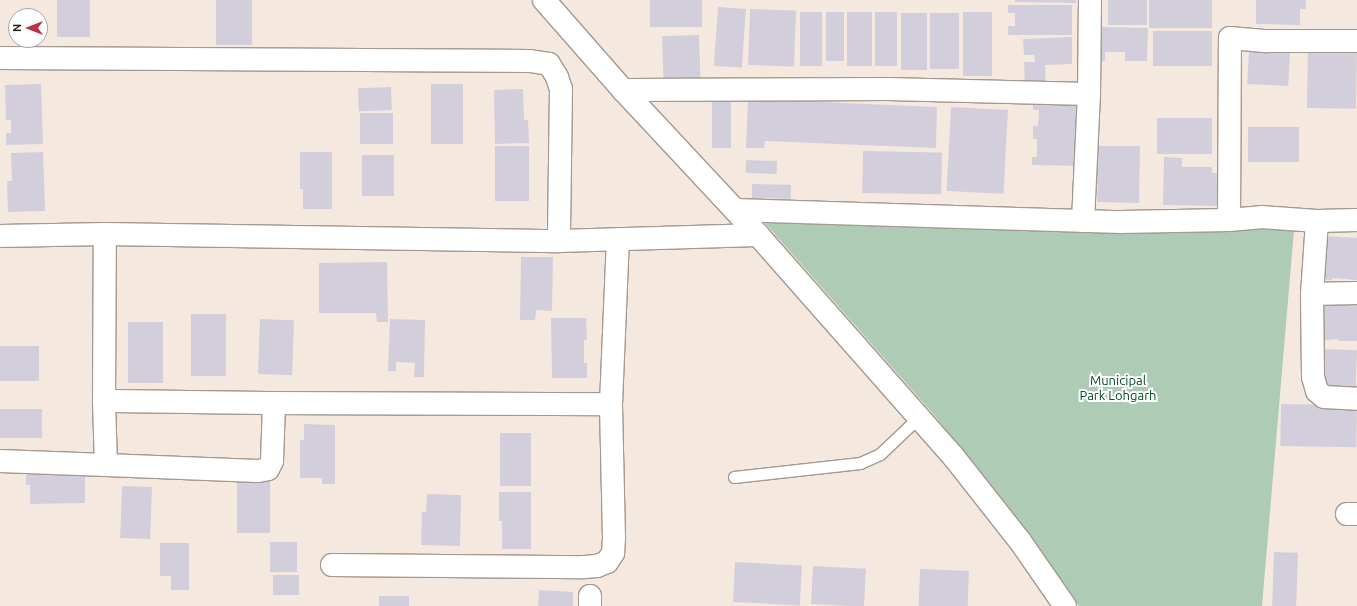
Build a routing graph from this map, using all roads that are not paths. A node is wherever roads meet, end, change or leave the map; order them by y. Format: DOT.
graph roads {
  1 [pos="544,0"];
  2 [pos="1090,0"];
  3 [pos="1357,41"];
  4 [pos="0,58"];
  5 [pos="623,90"];
  6 [pos="1089,94"];
  7 [pos="735,210"];
  8 [pos="1229,220"];
  9 [pos="1357,220"];
  10 [pos="1084,221"];
  11 [pos="1317,221"];
  12 [pos="105,234"];
  13 [pos="758,235"];
  14 [pos="0,236"];
  15 [pos="618,239"];
  16 [pos="559,241"];
  17 [pos="1357,293"];
  18 [pos="1312,294"];
  19 [pos="1357,399"];
  20 [pos="104,401"];
  21 [pos="274,403"];
  22 [pos="611,404"];
  23 [pos="919,417"];
  24 [pos="0,461"];
  25 [pos="106,464"];
  26 [pos="734,477"];
  27 [pos="332,565"];
  28 [pos="1065,606"];
  1 -- 5 [label="street"];
  2 -- 6 [label="street"];
  3 -- 8 [label="street"];
  4 -- 16 [label="street"];
  5 -- 6 [label="street"];
  5 -- 7 [label="street"];
  6 -- 10 [label="street"];
  7 -- 10 [label="street"];
  7 -- 13 [label="street"];
  8 -- 10 [label="street"];
  8 -- 11 [label="street"];
  9 -- 11 [label="street"];
  11 -- 18 [label="street"];
  12 -- 14 [label="street"];
  12 -- 16 [label="street"];
  12 -- 20 [label="street"];
  13 -- 15 [label="street"];
  13 -- 23 [label="street"];
  15 -- 16 [label="street"];
  15 -- 22 [label="street"];
  17 -- 18 [label="street"];
  18 -- 19 [label="street"];
  20 -- 21 [label="street"];
  20 -- 25 [label="street"];
  21 -- 22 [label="street"];
  21 -- 25 [label="street"];
  22 -- 27 [label="street"];
  23 -- 26 [label="lane"];
  23 -- 28 [label="street"];
  24 -- 25 [label="street"];
}
